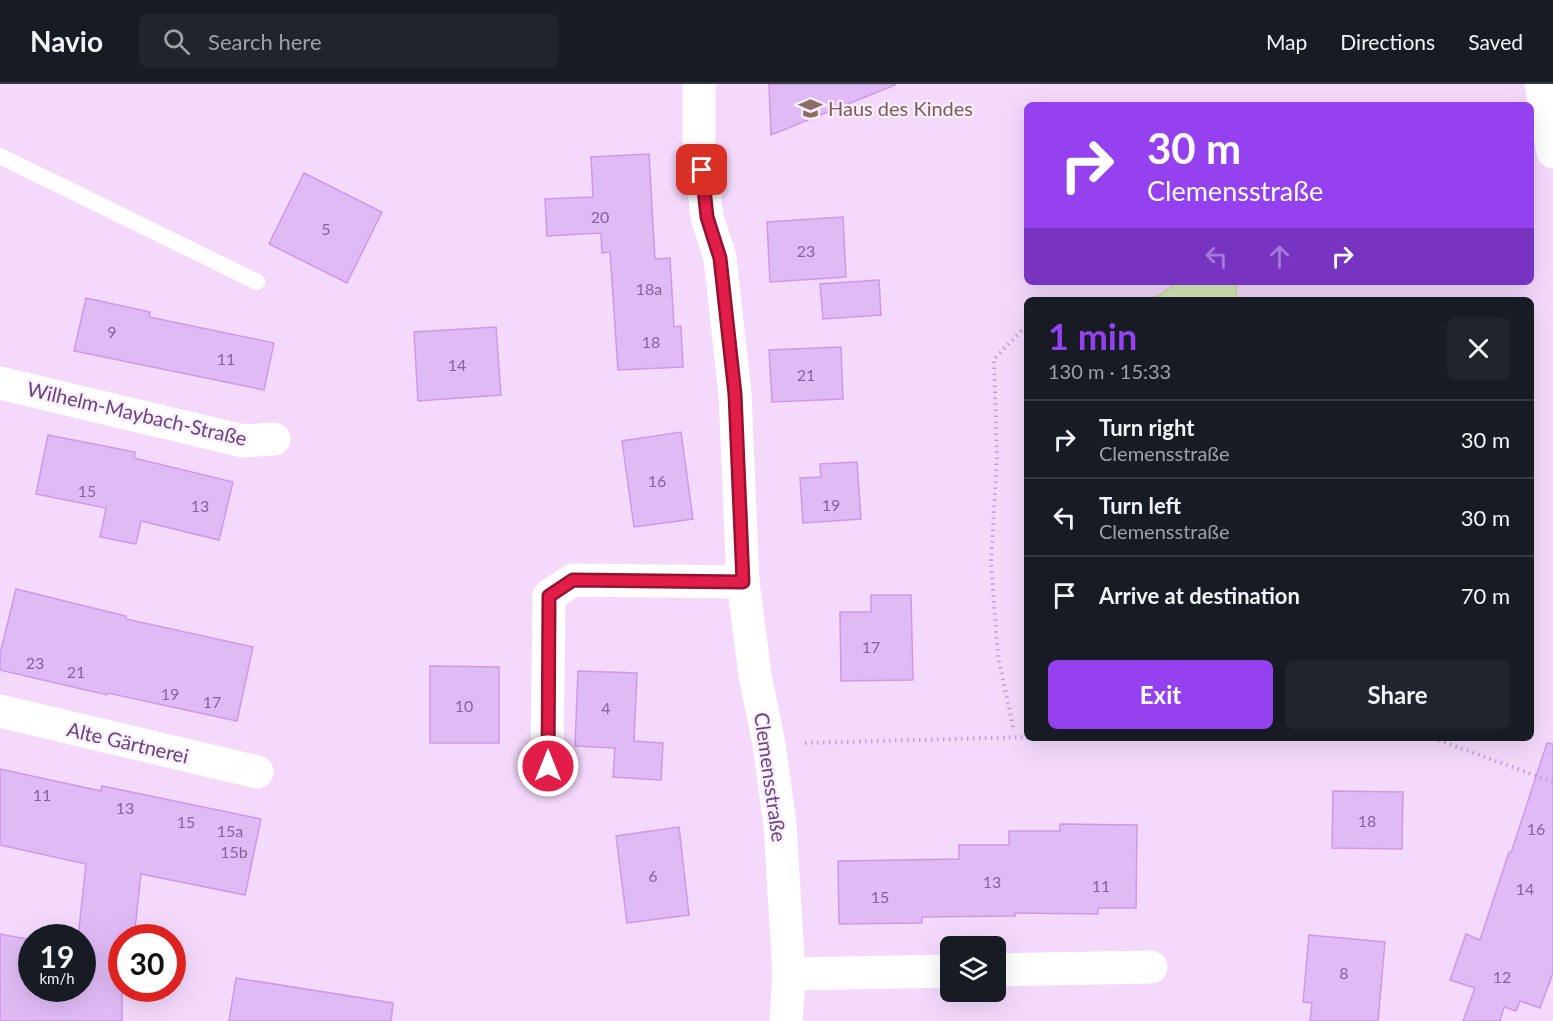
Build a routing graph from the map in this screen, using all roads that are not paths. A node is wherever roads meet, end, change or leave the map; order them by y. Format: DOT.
graph roads {
  1 [pos="699,84"];
  2 [pos="1541,84"];
  3 [pos="1553,152"];
  4 [pos="0,156"];
  5 [pos="257,282"];
  6 [pos="0,383"];
  7 [pos="274,439"];
  8 [pos="743,582"];
  9 [pos="0,711"];
  10 [pos="548,766"];
  11 [pos="257,772"];
  12 [pos="1151,966"];
  13 [pos="1006,970"];
  14 [pos="940,971"];
  15 [pos="789,974"];
  16 [pos="786,1021"];
  1 -- 8 [label="street, Clemensstraße"];
  2 -- 3 [label="street"];
  4 -- 5 [label="lane"];
  6 -- 7 [label="street, Wilhelm-Maybach-Straße"];
  8 -- 10 [label="street"];
  8 -- 15 [label="street, Clemensstraße"];
  9 -- 11 [label="street, Alte Gärtnerei"];
  12 -- 13 [label="street"];
  14 -- 15 [label="street"];
  15 -- 16 [label="street, Clemensstraße"];
}
